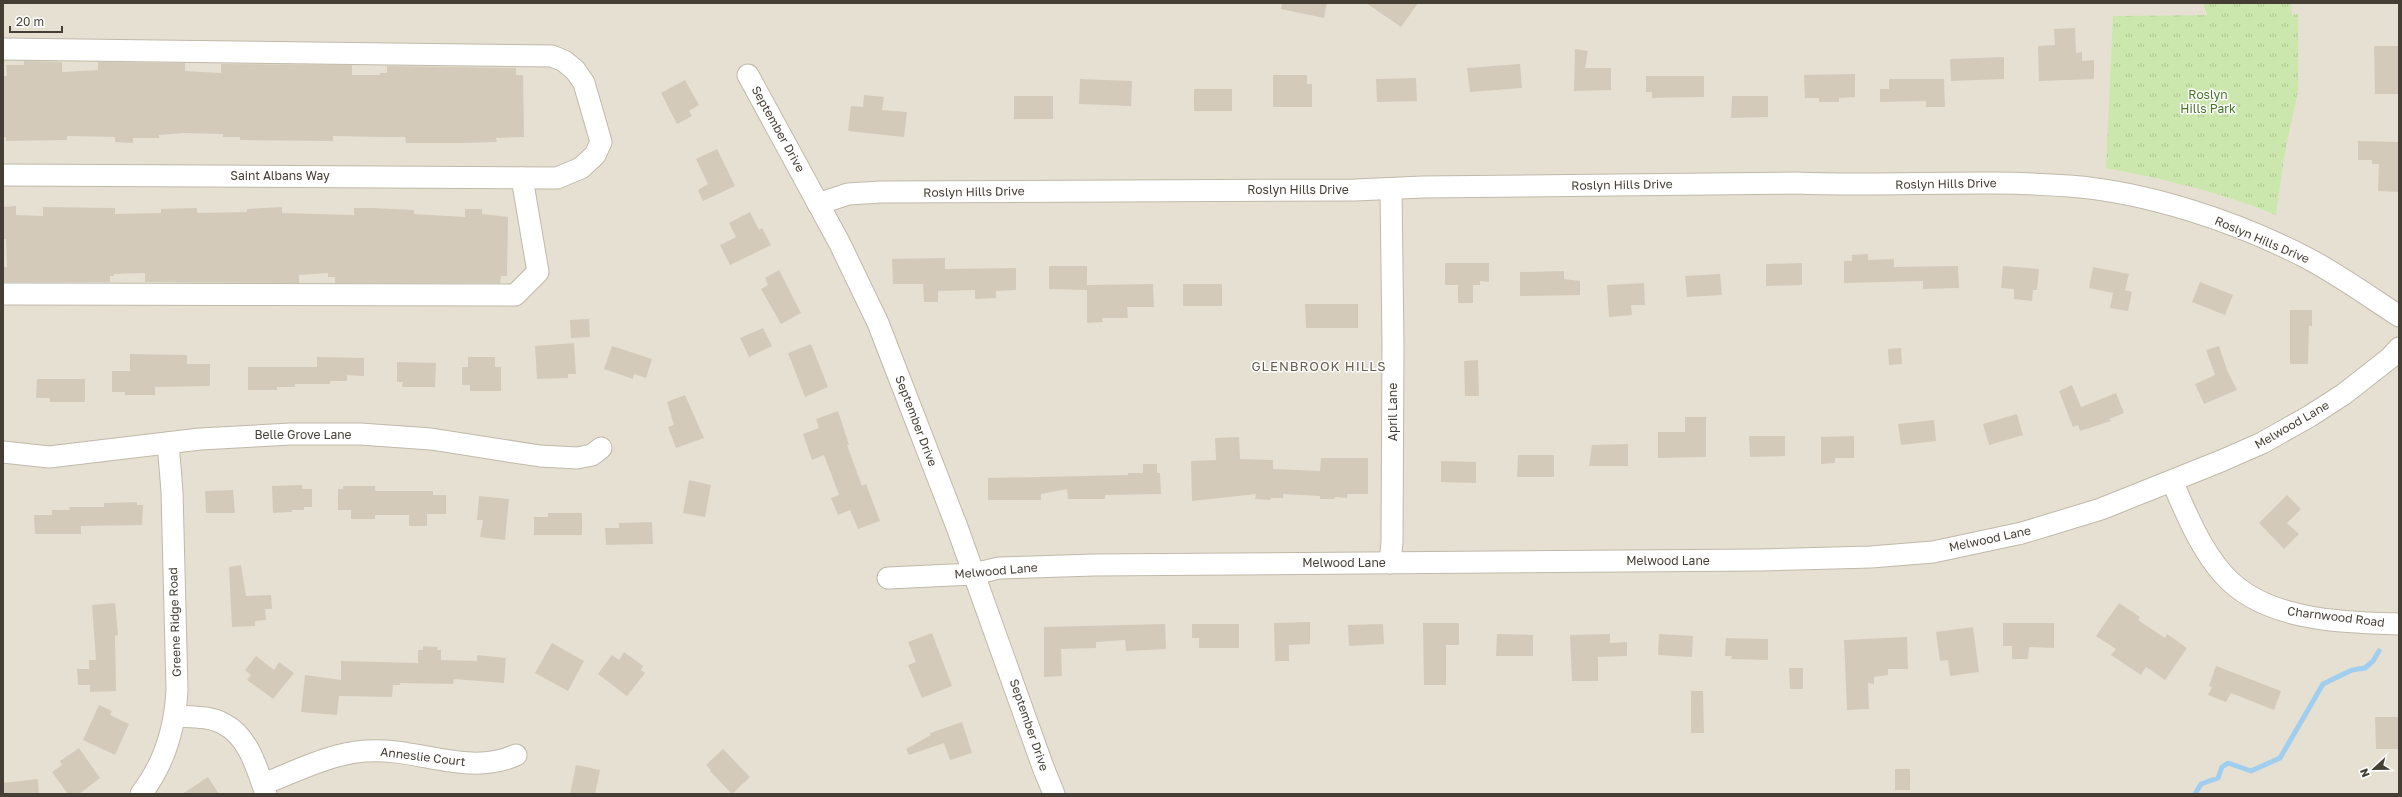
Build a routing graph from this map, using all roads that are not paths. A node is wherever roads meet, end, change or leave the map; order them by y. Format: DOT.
graph roads {
  1 [pos="3,49"];
  2 [pos="748,75"];
  3 [pos="3,175"];
  4 [pos="522,178"];
  5 [pos="1391,189"];
  6 [pos="818,204"];
  7 [pos="3,294"];
  8 [pos="2399,316"];
  9 [pos="2399,348"];
  10 [pos="168,443"];
  11 [pos="601,448"];
  12 [pos="3,452"];
  13 [pos="2172,481"];
  14 [pos="1390,562"];
  15 [pos="974,574"];
  16 [pos="888,578"];
  17 [pos="2399,624"];
  18 [pos="175,716"];
  19 [pos="516,754"];
  20 [pos="264,789"];
  21 [pos="1052,789"];
  22 [pos="141,794"];
  1 -- 4 [label="street, Saint Albans Way"];
  2 -- 6 [label="street, September Drive"];
  3 -- 4 [label="street, Saint Albans Way"];
  4 -- 7 [label="street"];
  5 -- 6 [label="street, Roslyn Hills Drive"];
  5 -- 8 [label="street, Roslyn Hills Drive"];
  5 -- 14 [label="street, April Lane"];
  6 -- 15 [label="street, September Drive"];
  9 -- 13 [label="street, Melwood Lane"];
  10 -- 11 [label="street, Belle Grove Lane"];
  10 -- 12 [label="street, Belle Grove Lane"];
  10 -- 18 [label="street, Greene Ridge Road"];
  13 -- 14 [label="street, Melwood Lane"];
  13 -- 17 [label="street, Charnwood Road"];
  14 -- 15 [label="street, Melwood Lane"];
  15 -- 16 [label="street, Melwood Lane"];
  15 -- 21 [label="street, September Drive"];
  18 -- 20 [label="street"];
  18 -- 22 [label="street, Greene Ridge Road"];
  19 -- 20 [label="street, Anneslie Court"];
}
